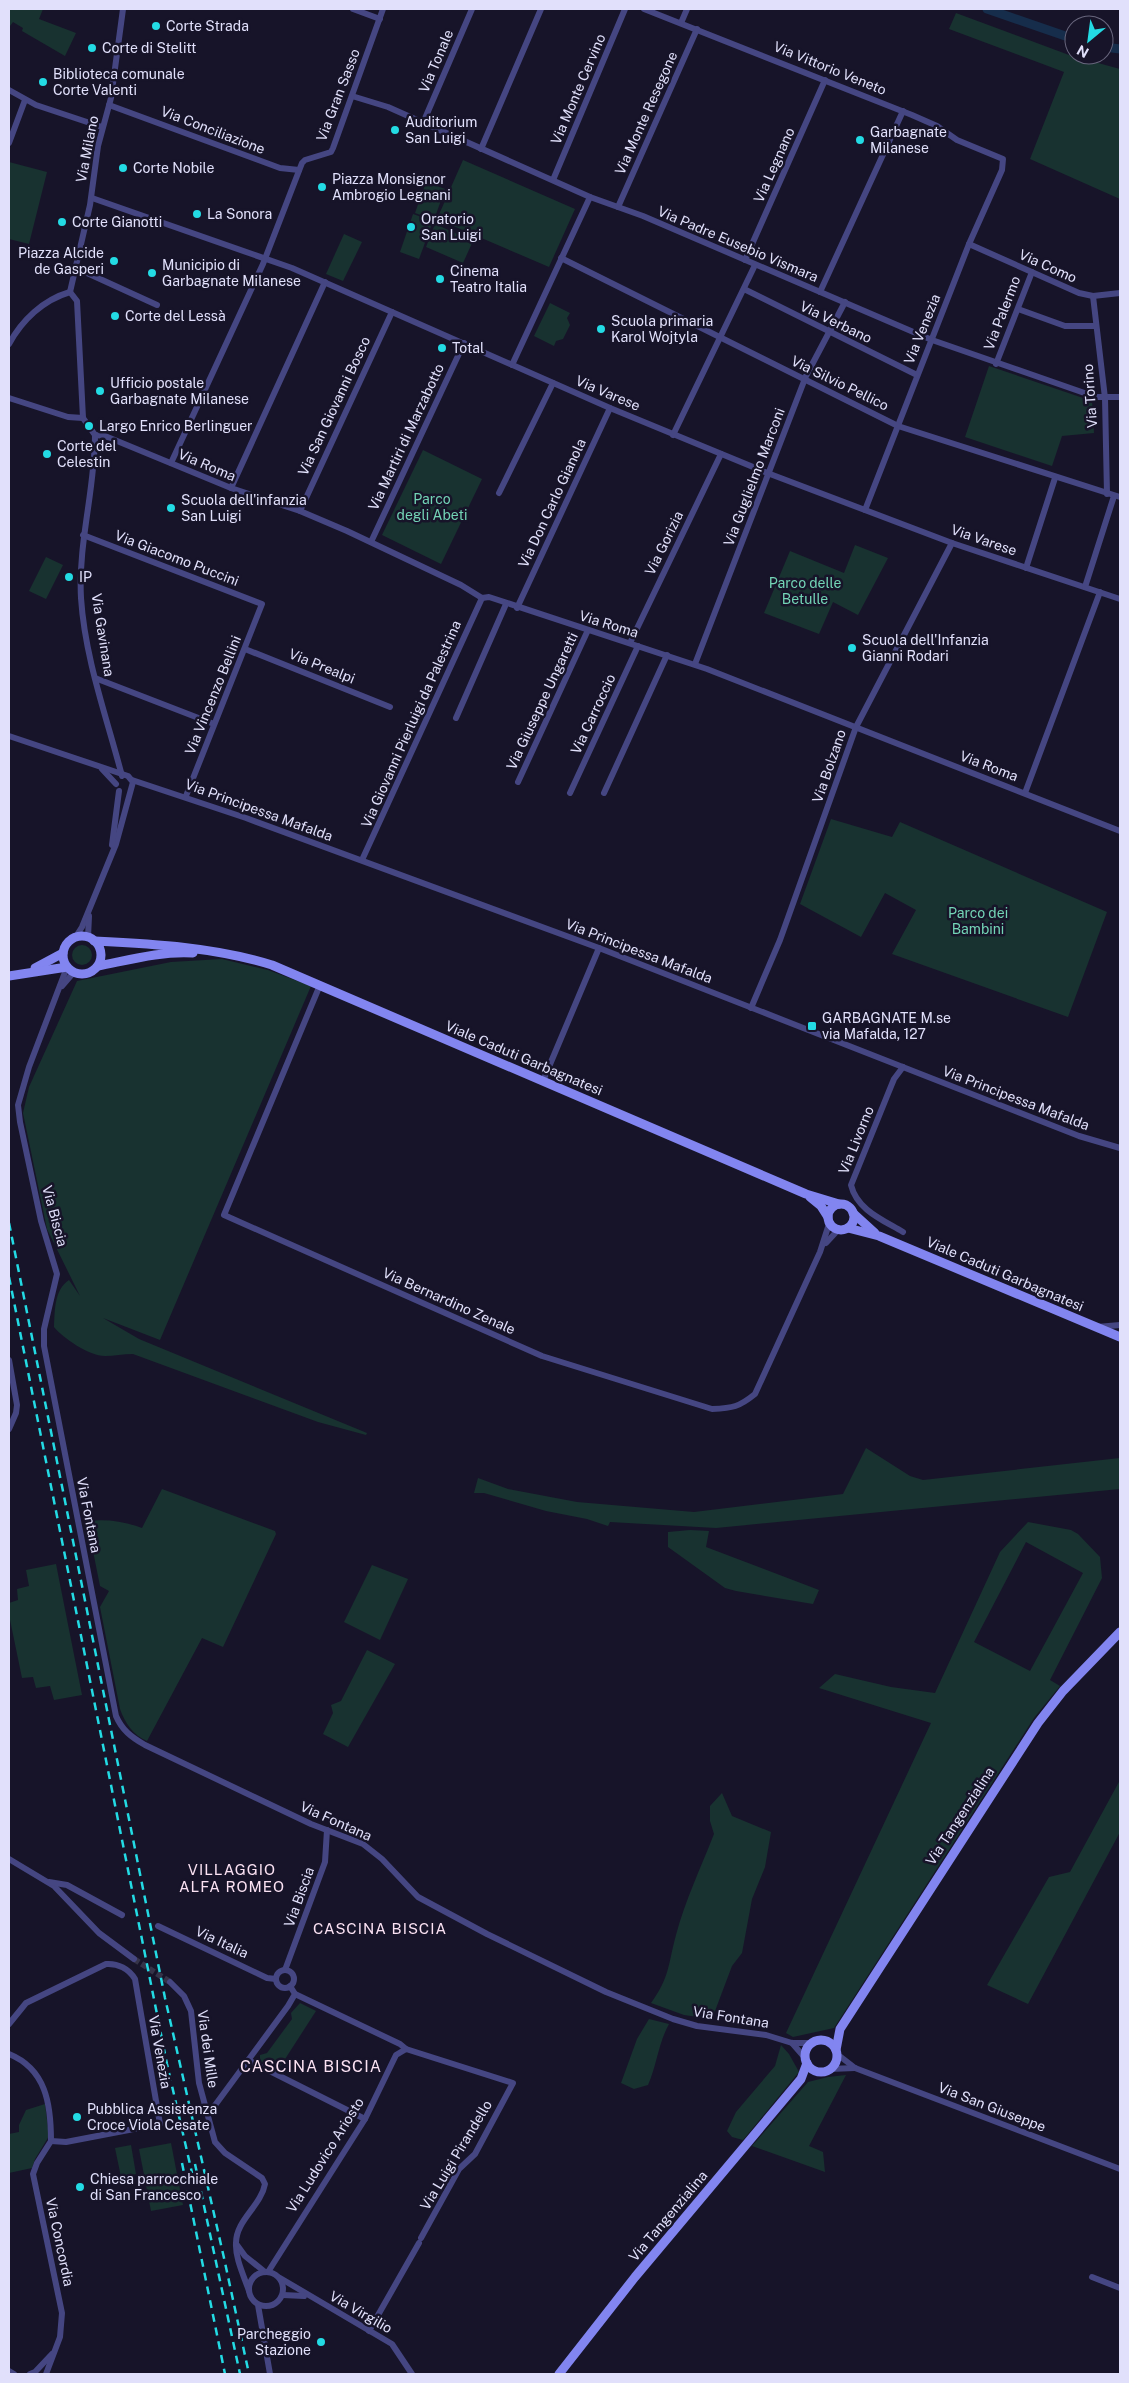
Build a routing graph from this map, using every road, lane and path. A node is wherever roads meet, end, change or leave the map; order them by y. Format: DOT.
graph roads {
  1 [pos="123,9"];
  2 [pos="353,9"];
  3 [pos="383,9"];
  4 [pos="472,9"];
  5 [pos="541,9"];
  6 [pos="625,9"];
  7 [pos="644,9"];
  8 [pos="687,9"];
  9 [pos="380,19"];
  10 [pos="681,23"];
  11 [pos="697,29"];
  12 [pos="825,80"];
  13 [pos="9,91"];
  14 [pos="352,96"];
  15 [pos="25,100"];
  16 [pos="109,105"];
  17 [pos="903,111"];
  18 [pos="423,123"];
  19 [pos="102,128"];
  20 [pos="9,143"];
  21 [pos="481,149"];
  22 [pos="1003,159"];
  23 [pos="280,168"];
  24 [pos="298,170"];
  25 [pos="553,180"];
  26 [pos="294,181"];
  27 [pos="590,197"];
  28 [pos="92,198"];
  29 [pos="618,208"];
  30 [pos="969,244"];
  31 [pos="265,257"];
  32 [pos="561,258"];
  33 [pos="745,260"];
  34 [pos="755,265"];
  35 [pos="76,268"];
  36 [pos="1032,272"];
  37 [pos="325,282"];
  38 [pos="744,290"];
  39 [pos="70,292"];
  40 [pos="820,292"];
  41 [pos="1120,293"];
  42 [pos="1093,296"];
  43 [pos="845,302"];
  44 [pos="157,305"];
  45 [pos="1018,309"];
  46 [pos="392,312"];
  47 [pos="1096,326"];
  48 [pos="828,333"];
  49 [pos="720,337"];
  50 [pos="932,340"];
  51 [pos="464,343"];
  52 [pos="9,344"];
  53 [pos="996,364"];
  54 [pos="512,365"];
  55 [pos="917,375"];
  56 [pos="805,380"];
  57 [pos="553,383"];
  58 [pos="9,398"];
  59 [pos="1105,398"];
  60 [pos="1120,398"];
  61 [pos="610,408"];
  62 [pos="83,418"];
  63 [pos="898,426"];
  64 [pos="95,435"];
  65 [pos="673,435"];
  66 [pos="721,454"];
  67 [pos="171,463"];
  68 [pos="770,474"];
  69 [pos="1055,478"];
  70 [pos="231,488"];
  71 [pos="499,493"];
  72 [pos="1114,496"];
  73 [pos="865,510"];
  74 [pos="300,511"];
  75 [pos="83,535"];
  76 [pos="371,542"];
  77 [pos="952,543"];
  78 [pos="1026,568"];
  79 [pos="1084,587"];
  80 [pos="1100,592"];
  81 [pos="482,598"];
  82 [pos="1120,599"];
  83 [pos="262,604"];
  84 [pos="506,604"];
  85 [pos="517,608"];
  86 [pos="588,630"];
  87 [pos="630,644"];
  88 [pos="638,646"];
  89 [pos="245,649"];
  90 [pos="667,655"];
  91 [pos="695,664"];
  92 [pos="96,678"];
  93 [pos="390,707"];
  94 [pos="456,718"];
  95 [pos="214,724"];
  96 [pos="856,727"];
  97 [pos="9,736"];
  98 [pos="97,766"];
  99 [pos="122,776"];
  100 [pos="518,782"];
  101 [pos="116,784"];
  102 [pos="132,785"];
  103 [pos="119,791"];
  104 [pos="570,793"];
  105 [pos="604,793"];
  106 [pos="1024,793"];
  107 [pos="186,796"];
  108 [pos="1120,831"];
  109 [pos="110,858"];
  110 [pos="362,860"];
  111 [pos="89,909"];
  112 [pos="75,938"];
  113 [pos="91,939"];
  114 [pos="599,948"];
  115 [pos="63,953"];
  116 [pos="228,955"];
  117 [pos="98,966"];
  118 [pos="71,970"];
  119 [pos="23,973"];
  120 [pos="9,976"];
  121 [pos="320,985"];
  122 [pos="751,1008"];
  123 [pos="903,1067"];
  124 [pos="542,1081"];
  125 [pos="1120,1148"];
  126 [pos="806,1194"];
  127 [pos="839,1204"];
  128 [pos="853,1213"];
  129 [pos="828,1221"];
  130 [pos="848,1228"];
  131 [pos="838,1230"];
  132 [pos="903,1232"];
  133 [pos="879,1236"];
  134 [pos="820,1252"];
  135 [pos="1120,1325"];
  136 [pos="1096,1327"];
  137 [pos="1120,1337"];
  138 [pos="9,1360"];
  139 [pos="9,1429"];
  140 [pos="65,1454"];
  141 [pos="1120,1632"];
  142 [pos="327,1830"];
  143 [pos="9,1859"];
  144 [pos="48,1881"];
  145 [pos="122,1915"];
  146 [pos="158,1926"];
  147 [pos="134,1959"];
  148 [pos="285,1970"];
  149 [pos="276,1979"];
  150 [pos="170,1982"];
  151 [pos="290,1986"];
  152 [pos="295,1994"];
  153 [pos="9,2024"];
  154 [pos="840,2029"];
  155 [pos="822,2040"];
  156 [pos="792,2043"];
  157 [pos="812,2043"];
  158 [pos="403,2050"];
  159 [pos="836,2052"];
  160 [pos="9,2054"];
  161 [pos="248,2060"];
  162 [pos="807,2061"];
  163 [pos="855,2068"];
  164 [pos="830,2069"];
  165 [pos="818,2071"];
  166 [pos="801,2079"];
  167 [pos="207,2112"];
  168 [pos="364,2119"];
  169 [pos="51,2141"];
  170 [pos="1120,2169"];
  171 [pos="236,2244"];
  172 [pos="266,2272"];
  173 [pos="1092,2277"];
  174 [pos="280,2278"];
  175 [pos="1120,2288"];
  176 [pos="249,2291"];
  177 [pos="283,2295"];
  178 [pos="312,2298"];
  179 [pos="258,2305"];
  180 [pos="369,2331"];
  181 [pos="54,2352"];
  182 [pos="9,2371"];
  183 [pos="35,2373"];
  184 [pos="14,2374"];
  185 [pos="46,2374"];
  186 [pos="270,2374"];
  187 [pos="412,2374"];
  188 [pos="559,2374"];
  1 -- 16 [label="street, Via Milano"];
  2 -- 9 [label="street"];
  3 -- 9 [label="street, Via Gran Sasso"];
  4 -- 18 [label="street, Via Tonale"];
  5 -- 21 [label="street"];
  6 -- 25 [label="street, Via Monte Cervino"];
  7 -- 10 [label="street, Via Vittorio Veneto"];
  8 -- 10 [label="street"];
  9 -- 14 [label="street, Via Gran Sasso"];
  10 -- 11 [label="street, Via Vittorio Veneto"];
  11 -- 12 [label="street, Via Vittorio Veneto"];
  11 -- 29 [label="street, Via Monte Resegone"];
  12 -- 17 [label="street, Via Vittorio Veneto"];
  12 -- 33 [label="street, Via Legnano"];
  13 -- 15 [label="street"];
  14 -- 18 [label="street, Via Padre Eusebio Vismara"];
  14 -- 24 [label="street, Via Gran Sasso"];
  15 -- 19 [label="street"];
  15 -- 20 [label="street"];
  16 -- 19 [label="street, Via Milano"];
  16 -- 23 [label="street, Via Conciliazione"];
  17 -- 22 [label="street, Via Vittorio Veneto"];
  17 -- 40 [label="street"];
  18 -- 21 [label="street, Via Padre Eusebio Vismara"];
  19 -- 28 [label="street, Via Milano"];
  21 -- 25 [label="street, Via Padre Eusebio Vismara"];
  22 -- 30 [label="street, Via Venezia"];
  23 -- 24 [label="street, Via Conciliazione"];
  23 -- 26 [label="street, Via Conciliazione"];
  24 -- 26 [label="street"];
  25 -- 27 [label="street, Via Padre Eusebio Vismara"];
  26 -- 31 [label="street"];
  27 -- 29 [label="street, Via Padre Eusebio Vismara"];
  27 -- 32 [label="street"];
  28 -- 31 [label="street, Via Varese"];
  28 -- 35 [label="street, Via Milano"];
  29 -- 33 [label="street, Via Padre Eusebio Vismara"];
  30 -- 36 [label="street, Via Como"];
  30 -- 50 [label="street, Via Venezia"];
  31 -- 37 [label="street, Via Varese"];
  31 -- 67 [label="street"];
  32 -- 49 [label="street, Via Silvio Pellico"];
  32 -- 54 [label="street"];
  33 -- 34 [label="street, Via Padre Eusebio Vismara"];
  34 -- 38 [label="street"];
  34 -- 40 [label="street, Via Padre Eusebio Vismara"];
  35 -- 39 [label="street, Via Milano"];
  35 -- 44 [label="street"];
  36 -- 42 [label="street, Via Como"];
  36 -- 45 [label="street, Via Palermo"];
  37 -- 46 [label="street, Via Varese"];
  37 -- 70 [label="street"];
  38 -- 48 [label="street, Via Verbano"];
  38 -- 49 [label="street"];
  39 -- 52 [label="street"];
  39 -- 62 [label="street"];
  40 -- 43 [label="street, Via Padre Eusebio Vismara"];
  41 -- 42 [label="street, Via Como"];
  42 -- 47 [label="street, Via Torino"];
  43 -- 48 [label="street, Via Guglielmo Marconi"];
  43 -- 50 [label="street, Via Padre Eusebio Vismara"];
  45 -- 47 [label="street"];
  45 -- 53 [label="street, Via Palermo"];
  46 -- 51 [label="street, Via Varese"];
  46 -- 74 [label="street, Via San Giovanni Bosco"];
  47 -- 59 [label="street, Via Torino"];
  48 -- 55 [label="street, Via Verbano"];
  48 -- 56 [label="street, Via Guglielmo Marconi"];
  49 -- 56 [label="street, Via Silvio Pellico"];
  49 -- 65 [label="street"];
  50 -- 53 [label="street, Via Padre Eusebio Vismara"];
  50 -- 55 [label="street, Via Venezia"];
  51 -- 54 [label="street, Via Varese"];
  51 -- 76 [label="street, Via Martiri di Marzabotto"];
  53 -- 59 [label="street, Via Padre Eusebio Vismara"];
  54 -- 57 [label="street, Via Varese"];
  55 -- 63 [label="street, Via Venezia"];
  56 -- 63 [label="street, Via Silvio Pellico"];
  56 -- 68 [label="street, Via Guglielmo Marconi"];
  57 -- 61 [label="street, Via Varese"];
  57 -- 71 [label="street"];
  58 -- 62 [label="street"];
  59 -- 60 [label="street, Via Padre Eusebio Vismara"];
  59 -- 72 [label="street, Via Torino"];
  61 -- 65 [label="street, Via Varese"];
  61 -- 85 [label="street, Via Don Carlo Gianola"];
  62 -- 64 [label="street"];
  63 -- 69 [label="street, Via Silvio Pellico"];
  63 -- 73 [label="street, Via Venezia"];
  64 -- 67 [label="street, Via Roma"];
  64 -- 75 [label="street, Via Gavinana"];
  65 -- 66 [label="street, Via Varese"];
  66 -- 68 [label="street, Via Varese"];
  66 -- 87 [label="street, Via Gorizia"];
  67 -- 70 [label="street, Via Roma"];
  68 -- 73 [label="street, Via Varese"];
  68 -- 91 [label="street, Via Guglielmo Marconi"];
  69 -- 72 [label="street, Via Silvio Pellico"];
  69 -- 78 [label="street"];
  70 -- 74 [label="street, Via Roma"];
  72 -- 79 [label="street, Via Torino"];
  73 -- 77 [label="street, Via Varese"];
  74 -- 76 [label="street, Via Roma"];
  75 -- 83 [label="street, Via Giacomo Puccini"];
  75 -- 92 [label="street, Via Gavinana"];
  76 -- 81 [label="street, Via Roma"];
  77 -- 78 [label="street, Via Varese"];
  77 -- 96 [label="street, Via Bolzano"];
  78 -- 79 [label="street, Via Varese"];
  79 -- 80 [label="street, Via Varese"];
  80 -- 82 [label="street, Via Varese"];
  80 -- 106 [label="street"];
  81 -- 84 [label="street, Via Roma"];
  81 -- 110 [label="street, Via Giovanni Pierluigi da Palestrina"];
  83 -- 89 [label="street, Via Vincenzo Bellini"];
  84 -- 85 [label="street, Via Roma"];
  84 -- 94 [label="street"];
  85 -- 86 [label="street, Via Roma"];
  86 -- 87 [label="street, Via Roma"];
  86 -- 100 [label="street, Via Giuseppe Ungaretti"];
  87 -- 88 [label="street, Via Roma"];
  88 -- 90 [label="street, Via Roma"];
  88 -- 104 [label="street, Via Carroccio"];
  89 -- 93 [label="street, Via Prealpi"];
  89 -- 95 [label="street, Via Vincenzo Bellini"];
  90 -- 91 [label="street, Via Roma"];
  90 -- 105 [label="street"];
  91 -- 96 [label="street, Via Roma"];
  92 -- 95 [label="street"];
  92 -- 99 [label="street, Via Gavinana"];
  95 -- 107 [label="street, Via Vincenzo Bellini"];
  96 -- 106 [label="street, Via Roma"];
  96 -- 122 [label="street, Via Bolzano"];
  97 -- 98 [label="street"];
  98 -- 99 [label="street"];
  98 -- 101 [label="street"];
  99 -- 101 [label="street"];
  99 -- 102 [label="street"];
  101 -- 103 [label="street"];
  102 -- 103 [label="street"];
  102 -- 107 [label="street, Via Principessa Mafalda"];
  102 -- 109 [label="street"];
  103 -- 109 [label="street"];
  106 -- 108 [label="street, Via Roma"];
  107 -- 110 [label="street, Via Principessa Mafalda"];
  109 -- 111 [label="street"];
  110 -- 114 [label="street, Via Principessa Mafalda"];
  111 -- 112 [label="street"];
  111 -- 113 [label="street"];
  112 -- 113 [label="street"];
  112 -- 115 [label="street"];
  113 -- 116 [label="street, Viale Caduti Garbagnatesi"];
  113 -- 117 [label="street"];
  114 -- 122 [label="street, Via Principessa Mafalda"];
  114 -- 124 [label="street"];
  115 -- 118 [label="street"];
  115 -- 119 [label="street"];
  116 -- 117 [label="street, Viale Caduti Garbagnatesi"];
  116 -- 121 [label="street, Viale Caduti Garbagnatesi"];
  117 -- 118 [label="street"];
  118 -- 119 [label="street"];
  118 -- 140 [label="street, Via Biscia"];
  119 -- 120 [label="street"];
  121 -- 124 [label="street, Viale Caduti Garbagnatesi"];
  121 -- 134 [label="street, Via Bernardino Zenale"];
  122 -- 123 [label="street, Via Principessa Mafalda"];
  123 -- 125 [label="street, Via Principessa Mafalda"];
  123 -- 132 [label="street, Via Livorno"];
  124 -- 126 [label="street, Viale Caduti Garbagnatesi"];
  126 -- 127 [label="street, Viale Caduti Garbagnatesi"];
  126 -- 129 [label="street, Viale Caduti Garbagnatesi"];
  127 -- 128 [label="street"];
  127 -- 129 [label="street"];
  128 -- 130 [label="street"];
  128 -- 133 [label="street, Viale Caduti Garbagnatesi"];
  129 -- 131 [label="street"];
  129 -- 134 [label="street, Via Bernardino Zenale"];
  130 -- 131 [label="street"];
  130 -- 133 [label="street, Viale Caduti Garbagnatesi"];
  131 -- 134 [label="street, Via Bernardino Zenale"];
  133 -- 136 [label="street, Viale Caduti Garbagnatesi"];
  135 -- 136 [label="street"];
  136 -- 137 [label="street, Viale Caduti Garbagnatesi"];
  138 -- 139 [label="street"];
  140 -- 142 [label="street, Via Fontana"];
  141 -- 154 [label="street, Via Tangenzialina"];
  142 -- 148 [label="street, Via Biscia"];
  142 -- 156 [label="street, Via Fontana"];
  143 -- 144 [label="street"];
  144 -- 145 [label="street"];
  144 -- 147 [label="street"];
  146 -- 149 [label="street, Via Italia"];
  148 -- 149 [label="street"];
  148 -- 151 [label="street"];
  149 -- 151 [label="street"];
  150 -- 167 [label="street, Via dei Mille"];
  151 -- 152 [label="street"];
  152 -- 158 [label="street"];
  152 -- 161 [label="street"];
  153 -- 169 [label="street, Via Venezia"];
  154 -- 155 [label="street, Via Tangenzialina"];
  154 -- 159 [label="street, Via Tangenzialina"];
  155 -- 157 [label="street, Via Tangenzialina"];
  155 -- 159 [label="street"];
  156 -- 157 [label="street, Via Fontana"];
  156 -- 162 [label="street"];
  157 -- 162 [label="street, Via Tangenzialina"];
  158 -- 168 [label="street, Via Ludovico Ariosto"];
  158 -- 180 [label="street, Via Luigi Pirandello"];
  159 -- 163 [label="street, Via San Giuseppe"];
  159 -- 164 [label="street, Via Tangenzialina"];
  160 -- 169 [label="street"];
  161 -- 167 [label="street"];
  161 -- 168 [label="street"];
  162 -- 165 [label="street"];
  162 -- 166 [label="street, Via Tangenzialina"];
  163 -- 164 [label="street, Via San Giuseppe"];
  163 -- 170 [label="street, Via San Giuseppe"];
  164 -- 165 [label="street, Via Tangenzialina"];
  165 -- 166 [label="street, Via Tangenzialina"];
  166 -- 188 [label="street, Via Tangenzialina"];
  167 -- 171 [label="street, Via dei Mille"];
  168 -- 172 [label="street, Via Ludovico Ariosto"];
  169 -- 181 [label="street, Via Concordia"];
  171 -- 172 [label="street"];
  171 -- 176 [label="street"];
  172 -- 174 [label="street"];
  172 -- 176 [label="street"];
  173 -- 175 [label="street"];
  174 -- 177 [label="street"];
  174 -- 178 [label="street, Via Virgilio"];
  176 -- 179 [label="street"];
  177 -- 178 [label="street, Via Virgilio"];
  177 -- 179 [label="street"];
  178 -- 180 [label="street, Via Virgilio"];
  179 -- 186 [label="street"];
  180 -- 187 [label="street, Via Virgilio"];
  181 -- 183 [label="street, Via Concordia"];
  181 -- 185 [label="street, Via Concordia"];
  182 -- 184 [label="street"];
}
